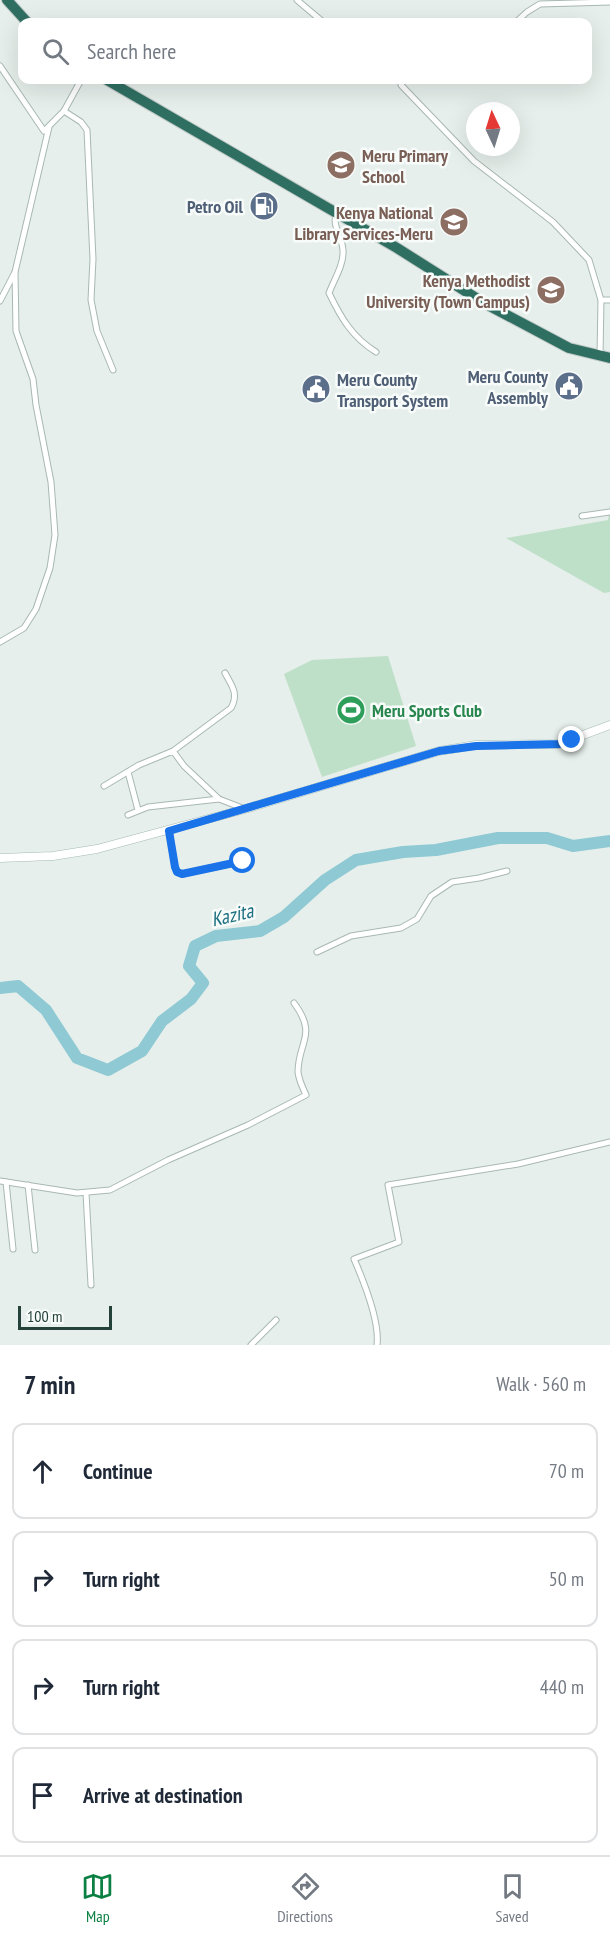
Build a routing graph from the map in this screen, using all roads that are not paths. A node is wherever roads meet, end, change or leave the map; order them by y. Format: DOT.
graph roads {
  1 [pos="6,0"];
  2 [pos="297,0"];
  3 [pos="610,2"];
  4 [pos="23,18"];
  5 [pos="317,18"];
  6 [pos="520,18"];
  7 [pos="0,66"];
  8 [pos="79,84"];
  9 [pos="114,84"];
  10 [pos="404,84"];
  11 [pos="64,111"];
  12 [pos="46,129"];
  13 [pos="336,214"];
  14 [pos="15,272"];
  15 [pos="601,300"];
  16 [pos="610,300"];
  17 [pos="0,301"];
  18 [pos="376,352"];
  19 [pos="605,358"];
  20 [pos="113,369"];
  21 [pos="610,512"];
  22 [pos="582,516"];
  23 [pos="0,642"];
  24 [pos="225,673"];
  25 [pos="610,725"];
  26 [pos="173,751"];
  27 [pos="128,771"];
  28 [pos="104,786"];
  29 [pos="219,799"];
  30 [pos="245,809"];
  31 [pos="138,810"];
  32 [pos="128,815"];
  33 [pos="169,831"];
  34 [pos="0,858"];
  35 [pos="243,861"];
  36 [pos="507,871"];
  37 [pos="317,952"];
  38 [pos="294,1003"];
  39 [pos="610,1142"];
  40 [pos="3,1182"];
  41 [pos="28,1185"];
  42 [pos="86,1193"];
  43 [pos="14,1249"];
  44 [pos="35,1250"];
  45 [pos="91,1285"];
  46 [pos="276,1320"];
  47 [pos="251,1345"];
  48 [pos="377,1345"];
  1 -- 4 [label="highway"];
  2 -- 5 [label="street"];
  3 -- 6 [label="street"];
  7 -- 12 [label="street"];
  8 -- 11 [label="street"];
  9 -- 13 [label="highway"];
  10 -- 15 [label="street"];
  11 -- 12 [label="street"];
  11 -- 20 [label="street"];
  12 -- 14 [label="street"];
  13 -- 18 [label="street"];
  13 -- 19 [label="highway"];
  14 -- 17 [label="street"];
  14 -- 23 [label="street"];
  15 -- 16 [label="street"];
  15 -- 19 [label="street"];
  21 -- 22 [label="street"];
  24 -- 26 [label="street"];
  25 -- 30 [label="street"];
  26 -- 27 [label="street"];
  26 -- 29 [label="street"];
  27 -- 28 [label="street"];
  27 -- 31 [label="street"];
  29 -- 30 [label="street"];
  29 -- 31 [label="street"];
  30 -- 33 [label="street"];
  31 -- 32 [label="street"];
  33 -- 34 [label="street"];
  33 -- 35 [label="street"];
  36 -- 37 [label="street"];
  38 -- 42 [label="street"];
  39 -- 48 [label="street"];
  40 -- 41 [label="street"];
  40 -- 43 [label="street"];
  41 -- 42 [label="street"];
  41 -- 44 [label="street"];
  42 -- 45 [label="street"];
  46 -- 47 [label="street"];
}
